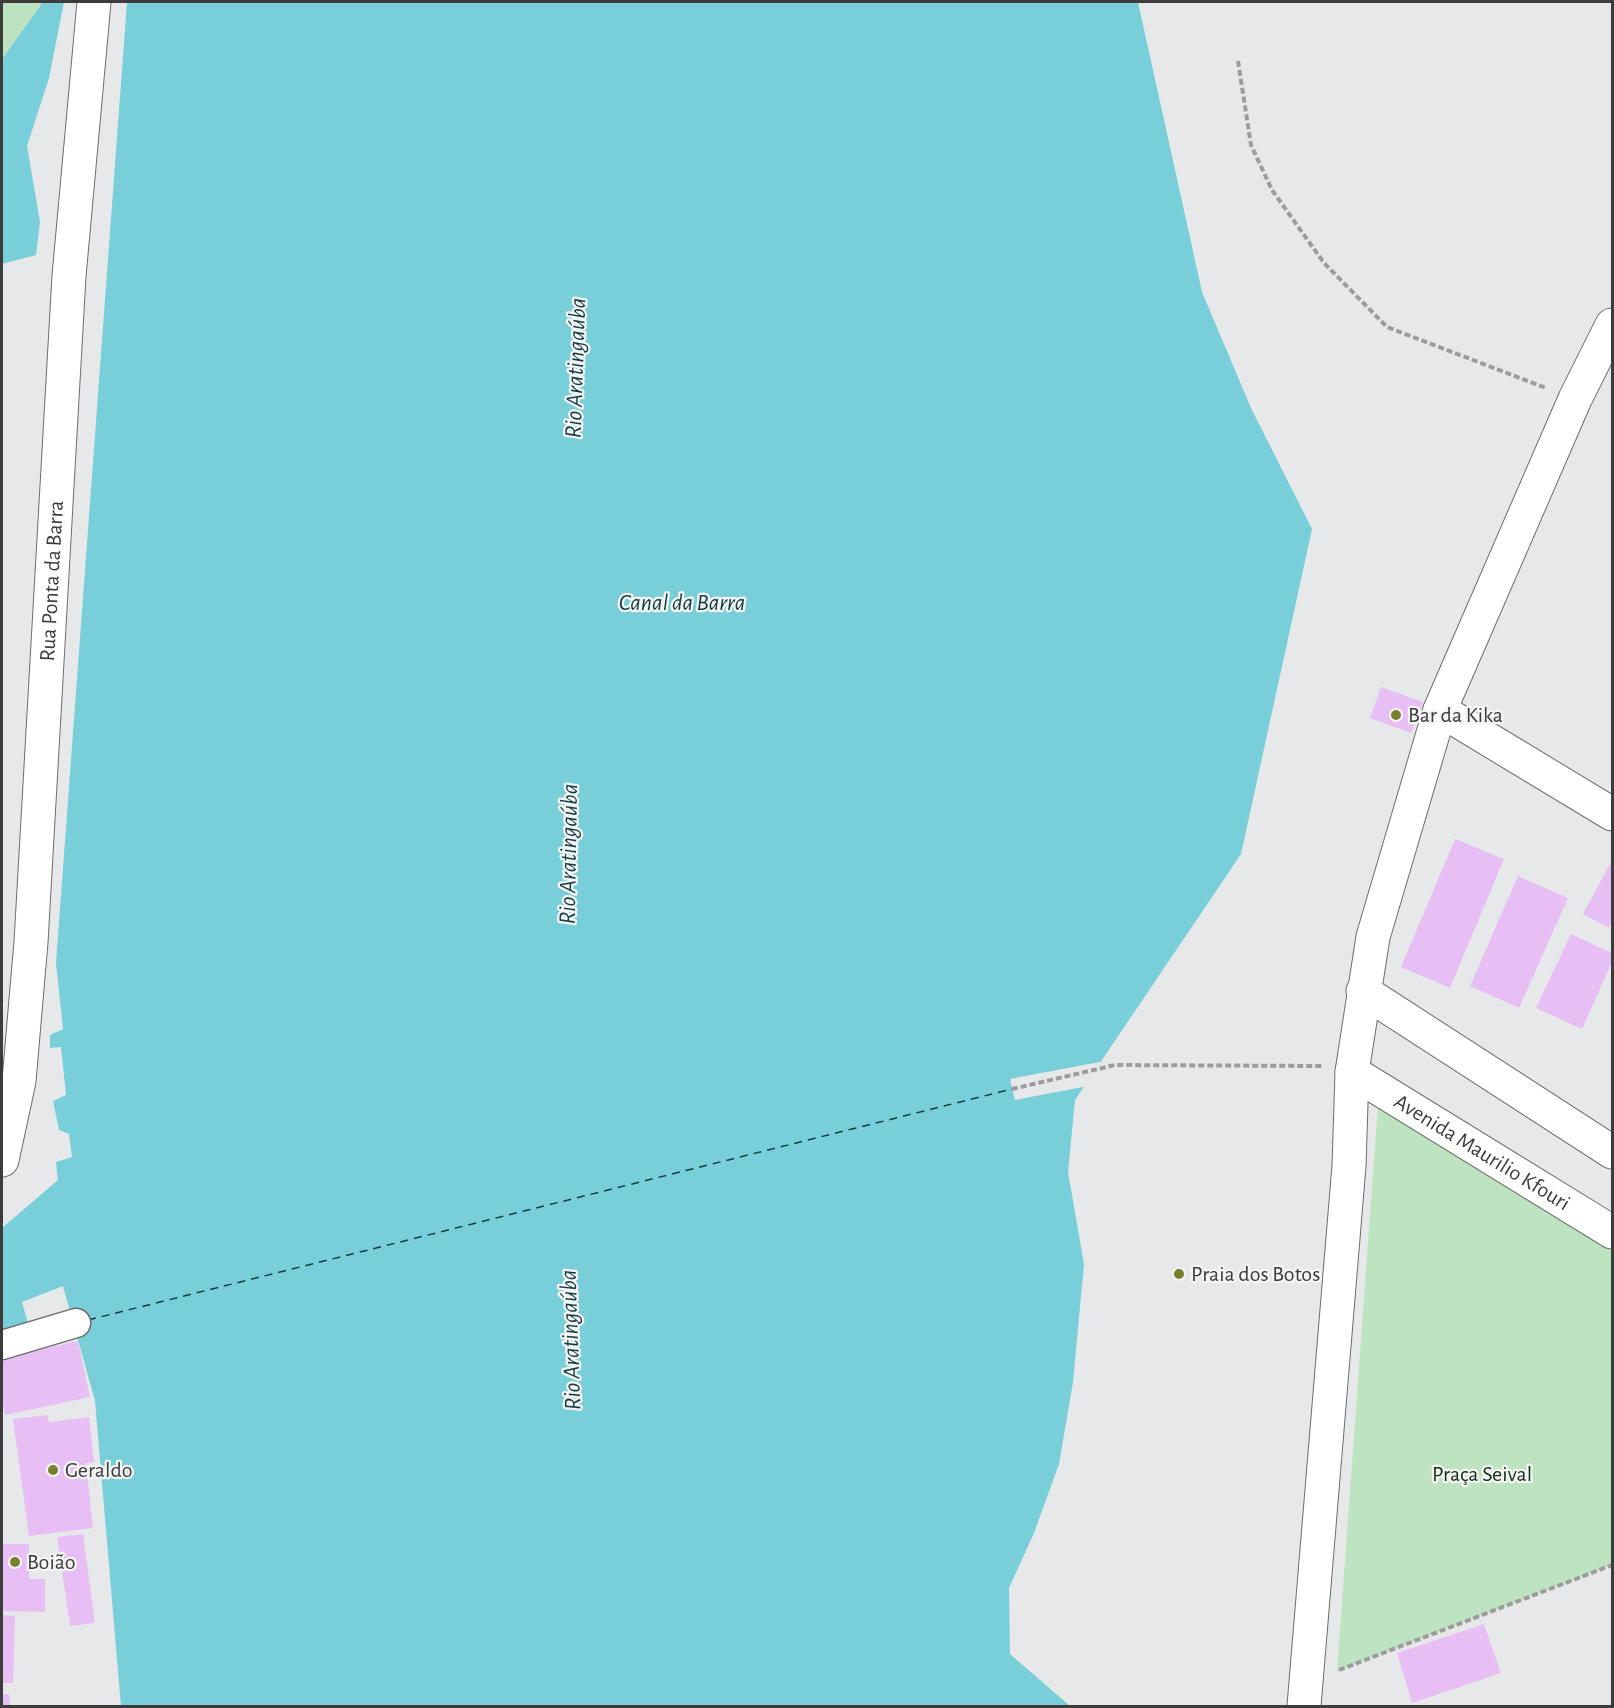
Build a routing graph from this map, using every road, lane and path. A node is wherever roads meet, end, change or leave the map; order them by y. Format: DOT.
graph roads {
  1 [pos="94,2"];
  2 [pos="1238,61"];
  3 [pos="1612,325"];
  4 [pos="1575,399"];
  5 [pos="1440,710"];
  6 [pos="1612,814"];
  7 [pos="1363,991"];
  8 [pos="1352,1072"];
  9 [pos="1012,1089"];
  10 [pos="1612,1152"];
  11 [pos="2,1160"];
  12 [pos="1612,1232"];
  13 [pos="76,1323"];
  14 [pos="2,1345"];
  15 [pos="1612,1565"];
  16 [pos="1337,1671"];
  17 [pos="1304,1707"];
  1 -- 11 [label="street, Rua Ponta da Barra"];
  2 -- 4 [label="path"];
  3 -- 4 [label="street"];
  4 -- 5 [label="street"];
  5 -- 6 [label="street"];
  5 -- 7 [label="street"];
  7 -- 8 [label="street"];
  7 -- 10 [label="street"];
  8 -- 9 [label="path"];
  8 -- 12 [label="street, Avenida Maurilio Kfouri"];
  8 -- 17 [label="street"];
  13 -- 14 [label="street"];
  15 -- 16 [label="path"];
}
